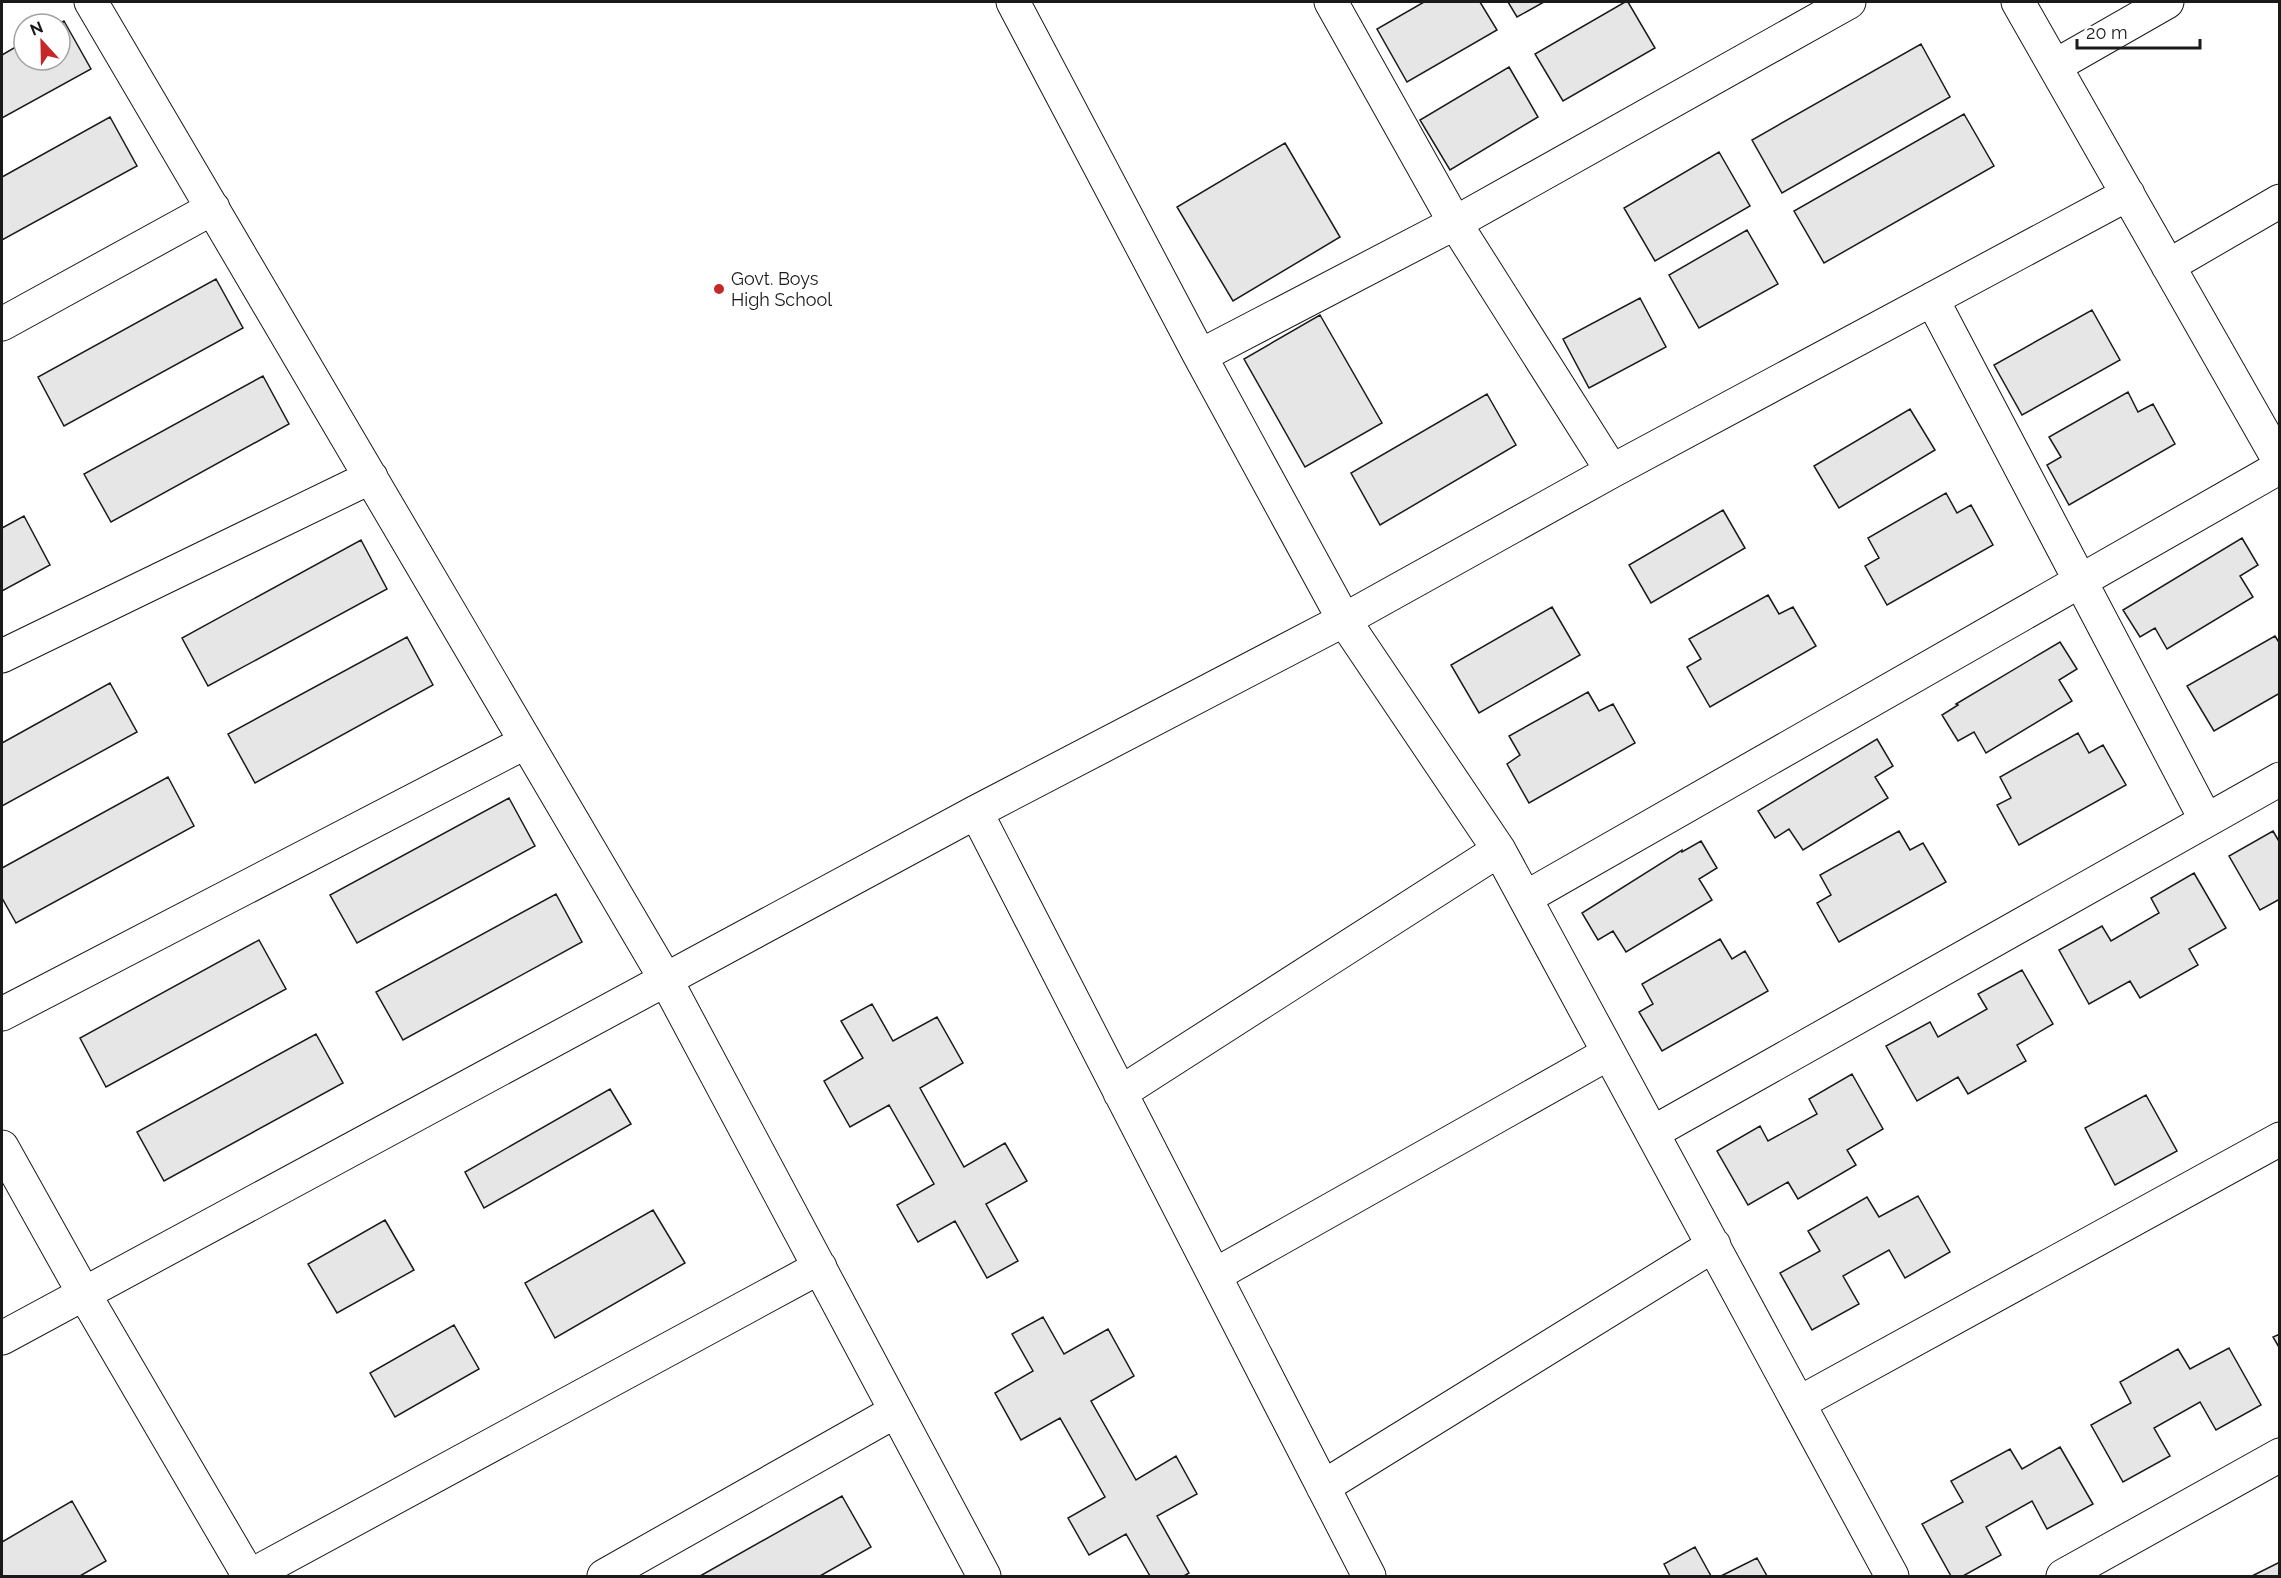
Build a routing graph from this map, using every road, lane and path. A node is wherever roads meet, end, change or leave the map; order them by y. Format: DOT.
graph roads {
  1 [pos="91,2"];
  2 [pos="1013,2"];
  3 [pos="1331,2"];
  4 [pos="1850,2"];
  5 [pos="2018,2"];
  6 [pos="2167,2"];
  7 [pos="2055,66"];
  8 [pos="2128,194"];
  9 [pos="2280,201"];
  10 [pos="213,208"];
  11 [pos="1455,224"];
  12 [pos="2169,266"];
  13 [pos="1932,299"];
  14 [pos="2,324"];
  15 [pos="1200,356"];
  16 [pos="2280,464"];
  17 [pos="1612,471"];
  18 [pos="371,477"];
  19 [pos="2080,581"];
  20 [pos="1344,620"];
  21 [pos="2,656"];
  22 [pos="526,742"];
  23 [pos="2280,779"];
  24 [pos="976,812"];
  25 [pos="2206,820"];
  26 [pos="1499,850"];
  27 [pos="1525,898"];
  28 [pos="666,980"];
  29 [pos="2,1014"];
  30 [pos="1609,1053"];
  31 [pos="1120,1093"];
  32 [pos="1653,1133"];
  33 [pos="2280,1138"];
  34 [pos="2,1147"];
  35 [pos="1714,1245"];
  36 [pos="820,1267"];
  37 [pos="1215,1275"];
  38 [pos="83,1292"];
  39 [pos="2,1338"];
  40 [pos="1799,1403"];
  41 [pos="896,1410"];
  42 [pos="2280,1455"];
  43 [pos="1323,1487"];
  44 [pos="249,1576"];
  45 [pos="604,1576"];
  46 [pos="984,1576"];
  47 [pos="1369,1576"];
  48 [pos="1893,1576"];
  49 [pos="2064,1576"];
  1 -- 10 [label="street"];
  2 -- 15 [label="street"];
  3 -- 11 [label="street"];
  4 -- 11 [label="street"];
  5 -- 7 [label="street"];
  6 -- 7 [label="street"];
  7 -- 8 [label="street"];
  8 -- 12 [label="street"];
  8 -- 13 [label="street"];
  9 -- 12 [label="street"];
  10 -- 14 [label="street"];
  10 -- 18 [label="street"];
  11 -- 15 [label="street"];
  11 -- 17 [label="street"];
  12 -- 16 [label="street"];
  13 -- 17 [label="street"];
  13 -- 19 [label="street"];
  15 -- 20 [label="street"];
  16 -- 19 [label="street"];
  17 -- 20 [label="street"];
  18 -- 21 [label="street"];
  18 -- 22 [label="street"];
  19 -- 25 [label="street"];
  19 -- 27 [label="street"];
  20 -- 24 [label="street"];
  20 -- 26 [label="street"];
  22 -- 28 [label="street"];
  22 -- 29 [label="street"];
  23 -- 25 [label="street"];
  24 -- 28 [label="street"];
  24 -- 31 [label="street"];
  25 -- 32 [label="street"];
  26 -- 27 [label="street"];
  26 -- 31 [label="street"];
  27 -- 30 [label="street"];
  28 -- 36 [label="street"];
  28 -- 38 [label="street"];
  30 -- 32 [label="street"];
  30 -- 37 [label="street"];
  31 -- 37 [label="street"];
  32 -- 35 [label="street"];
  33 -- 40 [label="street"];
  34 -- 38 [label="street"];
  35 -- 40 [label="street"];
  35 -- 43 [label="street"];
  36 -- 41 [label="street"];
  36 -- 44 [label="street"];
  37 -- 43 [label="street"];
  38 -- 39 [label="street"];
  38 -- 44 [label="street"];
  40 -- 48 [label="street"];
  41 -- 45 [label="street"];
  41 -- 46 [label="street"];
  42 -- 49 [label="street"];
  43 -- 47 [label="street"];
}
